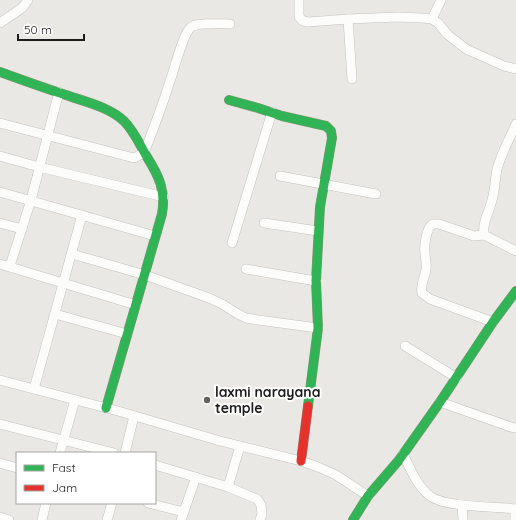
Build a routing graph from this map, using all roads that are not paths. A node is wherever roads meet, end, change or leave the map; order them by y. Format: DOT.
graph roads {
  1 [pos="28,0"];
  2 [pos="299,0"];
  3 [pos="440,0"];
  4 [pos="348,19"];
  5 [pos="432,19"];
  6 [pos="0,23"];
  7 [pos="230,24"];
  8 [pos="516,69"];
  9 [pos="0,72"];
  10 [pos="352,79"];
  11 [pos="59,92"];
  12 [pos="229,100"];
  13 [pos="272,112"];
  14 [pos="0,123"];
  15 [pos="516,124"];
  16 [pos="48,135"];
  17 [pos="144,153"];
  18 [pos="0,156"];
  19 [pos="39,167"];
  20 [pos="280,176"];
  21 [pos="324,185"];
  22 [pos="0,192"];
  23 [pos="376,194"];
  24 [pos="164,196"];
  25 [pos="31,200"];
  26 [pos="82,215"];
  27 [pos="0,223"];
  28 [pos="264,223"];
  29 [pos="22,229"];
  30 [pos="318,231"];
  31 [pos="156,236"];
  32 [pos="484,236"];
  33 [pos="232,242"];
  34 [pos="516,251"];
  35 [pos="72,254"];
  36 [pos="0,264"];
  37 [pos="10,266"];
  38 [pos="246,269"];
  39 [pos="145,274"];
  40 [pos="316,281"];
  41 [pos="64,283"];
  42 [pos="516,291"];
  43 [pos="136,304"];
  44 [pos="55,314"];
  45 [pos="493,322"];
  46 [pos="318,328"];
  47 [pos="127,334"];
  48 [pos="405,346"];
  49 [pos="457,378"];
  50 [pos="0,380"];
  51 [pos="34,389"];
  52 [pos="75,400"];
  53 [pos="440,402"];
  54 [pos="106,408"];
  55 [pos="134,416"];
  56 [pos="0,424"];
  57 [pos="516,428"];
  58 [pos="64,440"];
  59 [pos="240,446"];
  60 [pos="60,452"];
  61 [pos="110,452"];
  62 [pos="125,452"];
  63 [pos="401,457"];
  64 [pos="301,461"];
  65 [pos="0,463"];
  66 [pos="156,465"];
  67 [pos="16,468"];
  68 [pos="196,477"];
  69 [pos="228,487"];
  70 [pos="370,494"];
  71 [pos="46,504"];
  72 [pos="112,504"];
  73 [pos="151,504"];
  74 [pos="462,505"];
  75 [pos="515,509"];
  76 [pos="183,516"];
  77 [pos="0,517"];
  78 [pos="9,520"];
  79 [pos="42,520"];
  80 [pos="107,520"];
  81 [pos="260,520"];
  82 [pos="354,520"];
  83 [pos="463,520"];
  84 [pos="515,520"];
  1 -- 6 [label="street"];
  2 -- 4 [label="street"];
  3 -- 5 [label="street"];
  4 -- 5 [label="street"];
  4 -- 10 [label="street"];
  5 -- 8 [label="street"];
  7 -- 17 [label="street"];
  9 -- 11 [label="street"];
  11 -- 16 [label="street"];
  11 -- 17 [label="street"];
  12 -- 13 [label="street"];
  13 -- 21 [label="street"];
  13 -- 33 [label="street"];
  14 -- 16 [label="street"];
  15 -- 32 [label="street"];
  16 -- 17 [label="street"];
  16 -- 19 [label="street"];
  17 -- 24 [label="street"];
  18 -- 19 [label="street"];
  19 -- 24 [label="street"];
  19 -- 25 [label="street"];
  20 -- 21 [label="street"];
  21 -- 23 [label="street"];
  21 -- 30 [label="street"];
  22 -- 25 [label="street"];
  24 -- 31 [label="street"];
  25 -- 26 [label="street"];
  25 -- 29 [label="street"];
  26 -- 31 [label="street"];
  26 -- 35 [label="street"];
  27 -- 29 [label="street"];
  28 -- 30 [label="street"];
  29 -- 37 [label="street"];
  30 -- 40 [label="street"];
  31 -- 39 [label="street"];
  32 -- 34 [label="street"];
  32 -- 45 [label="street"];
  35 -- 39 [label="street"];
  35 -- 41 [label="street"];
  36 -- 37 [label="street"];
  37 -- 41 [label="street"];
  38 -- 40 [label="street"];
  39 -- 43 [label="street"];
  39 -- 46 [label="street"];
  40 -- 46 [label="street"];
  41 -- 43 [label="street"];
  41 -- 44 [label="street"];
  42 -- 45 [label="street"];
  43 -- 47 [label="street"];
  44 -- 47 [label="street"];
  44 -- 51 [label="street"];
  45 -- 49 [label="street"];
  46 -- 64 [label="street"];
  47 -- 54 [label="street"];
  48 -- 49 [label="street"];
  49 -- 53 [label="street"];
  50 -- 51 [label="street"];
  51 -- 52 [label="street"];
  52 -- 54 [label="street"];
  52 -- 58 [label="street"];
  53 -- 57 [label="street"];
  53 -- 63 [label="street"];
  54 -- 55 [label="street"];
  55 -- 59 [label="street"];
  55 -- 62 [label="street"];
  56 -- 58 [label="street"];
  58 -- 60 [label="street"];
  58 -- 61 [label="street"];
  59 -- 64 [label="street"];
  59 -- 69 [label="street"];
  63 -- 70 [label="street"];
  63 -- 74 [label="street"];
  64 -- 70 [label="street"];
  65 -- 67 [label="street"];
  66 -- 68 [label="street"];
  68 -- 69 [label="street"];
  68 -- 76 [label="street"];
  69 -- 81 [label="street"];
  70 -- 82 [label="street"];
  71 -- 79 [label="street"];
  72 -- 80 [label="street"];
  73 -- 76 [label="street"];
  74 -- 75 [label="street"];
  74 -- 83 [label="street"];
  75 -- 84 [label="street"];
  77 -- 78 [label="street"];
}
